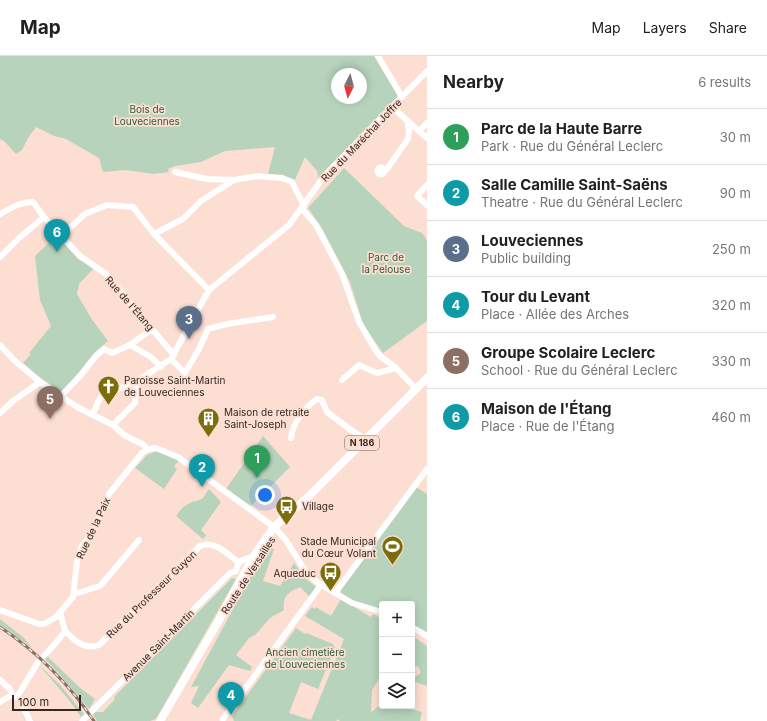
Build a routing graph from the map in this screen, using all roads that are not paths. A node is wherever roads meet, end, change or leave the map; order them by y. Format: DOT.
graph roads {
  1 [pos="378,56"];
  2 [pos="427,71"];
  3 [pos="402,97"];
  4 [pos="392,107"];
  5 [pos="407,120"];
  6 [pos="427,122"];
  7 [pos="419,131"];
  8 [pos="427,138"];
  9 [pos="384,170"];
  10 [pos="174,172"];
  11 [pos="234,180"];
  12 [pos="427,184"];
  13 [pos="427,204"];
  14 [pos="303,207"];
  15 [pos="0,214"];
  16 [pos="44,217"];
  17 [pos="154,234"];
  18 [pos="61,236"];
  19 [pos="0,257"];
  20 [pos="209,290"];
  21 [pos="273,317"];
  22 [pos="152,329"];
  23 [pos="0,345"];
  24 [pos="130,345"];
  25 [pos="172,357"];
  26 [pos="161,367"];
  27 [pos="396,368"];
  28 [pos="427,378"];
  29 [pos="342,380"];
  30 [pos="137,381"];
  31 [pos="40,382"];
  32 [pos="416,388"];
  33 [pos="61,396"];
  34 [pos="0,413"];
  35 [pos="93,414"];
  36 [pos="113,425"];
  37 [pos="291,438"];
  38 [pos="366,439"];
  39 [pos="147,449"];
  40 [pos="427,469"];
  41 [pos="276,528"];
  42 [pos="139,540"];
  43 [pos="253,557"];
  44 [pos="238,562"];
  45 [pos="242,574"];
  46 [pos="321,585"];
  47 [pos="336,593"];
  48 [pos="74,594"];
  49 [pos="0,610"];
  50 [pos="379,611"];
  51 [pos="60,612"];
  52 [pos="415,629"];
  53 [pos="65,631"];
  54 [pos="427,636"];
  55 [pos="44,656"];
  56 [pos="38,662"];
  57 [pos="0,680"];
  58 [pos="14,696"];
  59 [pos="0,702"];
  60 [pos="223,719"];
  61 [pos="30,721"];
  62 [pos="82,721"];
  63 [pos="160,721"];
  1 -- 3 [label="street"];
  2 -- 3 [label="street, Rue du Maréchal Joffre"];
  3 -- 4 [label="street, Rue du Maréchal Joffre"];
  4 -- 5 [label="street"];
  4 -- 14 [label="street, Rue du Maréchal Joffre"];
  5 -- 7 [label="street"];
  5 -- 9 [label="street"];
  6 -- 7 [label="street"];
  7 -- 8 [label="street"];
  10 -- 11 [label="street"];
  11 -- 14 [label="street"];
  11 -- 17 [label="street"];
  12 -- 13 [label="street"];
  14 -- 20 [label="street, Rue du Maréchal Joffre"];
  14 -- 27 [label="street"];
  15 -- 16 [label="street, Rue de l'Étang"];
  16 -- 18 [label="street, Rue de l'Étang"];
  16 -- 19 [label="street"];
  17 -- 18 [label="street"];
  17 -- 20 [label="street"];
  18 -- 22 [label="street, Rue de l'Étang"];
  20 -- 25 [label="street, Rue du Maréchal Joffre"];
  21 -- 25 [label="street, Rue de l'Étang"];
  22 -- 24 [label="street"];
  22 -- 25 [label="street, Rue de l'Étang"];
  23 -- 31 [label="street"];
  24 -- 26 [label="street"];
  24 -- 33 [label="street"];
  25 -- 26 [label="street"];
  26 -- 30 [label="street"];
  27 -- 29 [label="street"];
  27 -- 32 [label="street"];
  28 -- 32 [label="main road, Route de Versailles / N 186"];
  30 -- 35 [label="street"];
  30 -- 36 [label="street"];
  31 -- 33 [label="street"];
  31 -- 34 [label="street"];
  32 -- 38 [label="main road, Route de Versailles / N 186"];
  33 -- 35 [label="street"];
  35 -- 36 [label="street"];
  36 -- 39 [label="street"];
  37 -- 38 [label="street"];
  38 -- 41 [label="main road, Route de Versailles / N 186"];
  39 -- 41 [label="street"];
  39 -- 48 [label="street, Rue de la Paix"];
  40 -- 47 [label="street"];
  41 -- 43 [label="main road, Route de Versailles / N 186"];
  41 -- 45 [label="main road, Route de Versailles / N 186"];
  41 -- 46 [label="street"];
  42 -- 48 [label="street"];
  43 -- 44 [label="street"];
  43 -- 45 [label="main road, Route de Versailles / N 186"];
  44 -- 45 [label="street"];
  44 -- 53 [label="street, Rue du Professeur Guyon"];
  45 -- 62 [label="street, Avenue Saint-Martin"];
  45 -- 63 [label="main road, Route de Versailles / N 186"];
  46 -- 47 [label="street"];
  46 -- 60 [label="street"];
  47 -- 50 [label="street"];
  48 -- 51 [label="street"];
  49 -- 51 [label="street"];
  51 -- 53 [label="street"];
  52 -- 54 [label="street"];
  53 -- 55 [label="street"];
  56 -- 58 [label="street"];
  57 -- 58 [label="street"];
  58 -- 59 [label="street"];
  58 -- 61 [label="street"];
}
